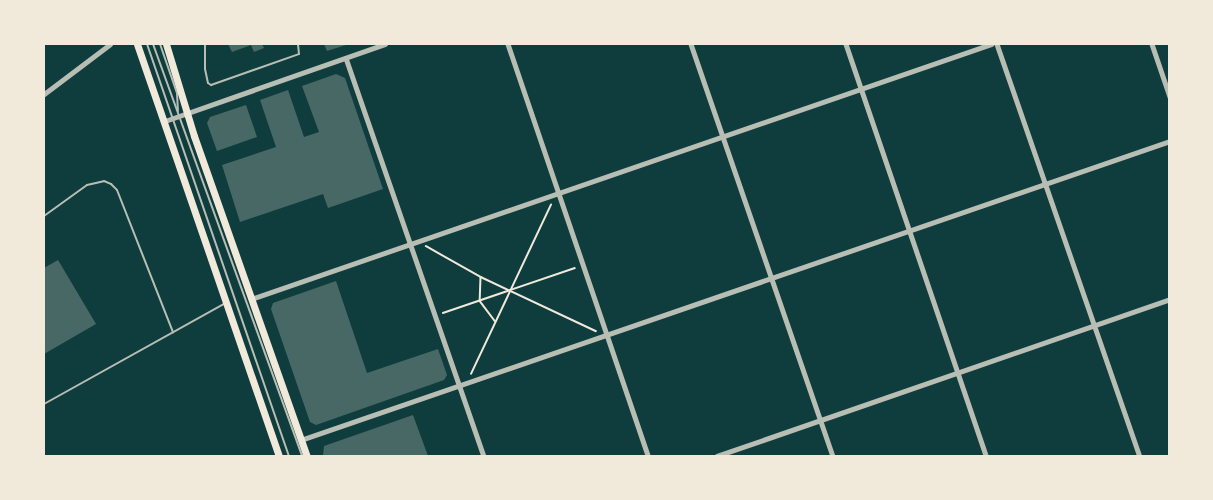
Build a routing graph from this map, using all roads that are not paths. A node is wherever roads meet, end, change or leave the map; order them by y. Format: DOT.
graph roads {
  1 [pos="110,44"];
  2 [pos="137,44"];
  3 [pos="147,44"];
  4 [pos="153,44"];
  5 [pos="160,44"];
  6 [pos="166,44"];
  7 [pos="205,44"];
  8 [pos="298,44"];
  9 [pos="385,44"];
  10 [pos="508,44"];
  11 [pos="691,44"];
  12 [pos="846,44"];
  13 [pos="992,44"];
  14 [pos="997,44"];
  15 [pos="1152,44"];
  16 [pos="346,58"];
  17 [pos="862,88"];
  18 [pos="44,94"];
  19 [pos="1170,97"];
  20 [pos="187,111"];
  21 [pos="178,114"];
  22 [pos="168,119"];
  23 [pos="722,135"];
  24 [pos="1170,141"];
  25 [pos="1046,184"];
  26 [pos="558,193"];
  27 [pos="44,216"];
  28 [pos="909,231"];
  29 [pos="413,242"];
  30 [pos="770,279"];
  31 [pos="251,298"];
  32 [pos="1170,299"];
  33 [pos="225,304"];
  34 [pos="1093,325"];
  35 [pos="173,332"];
  36 [pos="607,335"];
  37 [pos="959,374"];
  38 [pos="463,385"];
  39 [pos="44,404"];
  40 [pos="820,420"];
  41 [pos="301,440"];
  42 [pos="279,456"];
  43 [pos="288,456"];
  44 [pos="302,456"];
  45 [pos="307,456"];
  46 [pos="484,456"];
  47 [pos="648,456"];
  48 [pos="717,456"];
  49 [pos="833,456"];
  50 [pos="986,456"];
  51 [pos="1140,456"];
  1 -- 18 [label="street"];
  2 -- 22 [label="main road"];
  3 -- 22 [label="lane"];
  4 -- 21 [label="lane"];
  5 -- 21 [label="lane"];
  6 -- 20 [label="main road"];
  7 -- 8 [label="lane"];
  9 -- 16 [label="street"];
  10 -- 26 [label="street"];
  11 -- 23 [label="street"];
  12 -- 17 [label="street"];
  13 -- 17 [label="street"];
  14 -- 25 [label="street"];
  15 -- 19 [label="street"];
  16 -- 20 [label="street"];
  16 -- 29 [label="street"];
  17 -- 23 [label="street"];
  17 -- 28 [label="street"];
  20 -- 21 [label="street"];
  20 -- 31 [label="main road"];
  21 -- 22 [label="street"];
  21 -- 44 [label="lane"];
  22 -- 33 [label="main road"];
  22 -- 43 [label="lane"];
  23 -- 26 [label="street"];
  23 -- 30 [label="street"];
  24 -- 25 [label="street"];
  25 -- 28 [label="street"];
  25 -- 34 [label="street"];
  26 -- 29 [label="street"];
  26 -- 36 [label="street"];
  27 -- 35 [label="lane"];
  28 -- 30 [label="street"];
  28 -- 37 [label="street"];
  29 -- 31 [label="street"];
  29 -- 38 [label="street"];
  30 -- 36 [label="street"];
  30 -- 40 [label="street"];
  31 -- 41 [label="main road"];
  32 -- 34 [label="street"];
  33 -- 35 [label="lane"];
  33 -- 42 [label="main road"];
  34 -- 37 [label="street"];
  34 -- 51 [label="street"];
  35 -- 39 [label="lane"];
  36 -- 38 [label="street"];
  36 -- 47 [label="street"];
  37 -- 40 [label="street"];
  37 -- 50 [label="street"];
  38 -- 41 [label="street"];
  38 -- 46 [label="street"];
  40 -- 48 [label="street"];
  40 -- 49 [label="street"];
  41 -- 45 [label="main road"];
}
